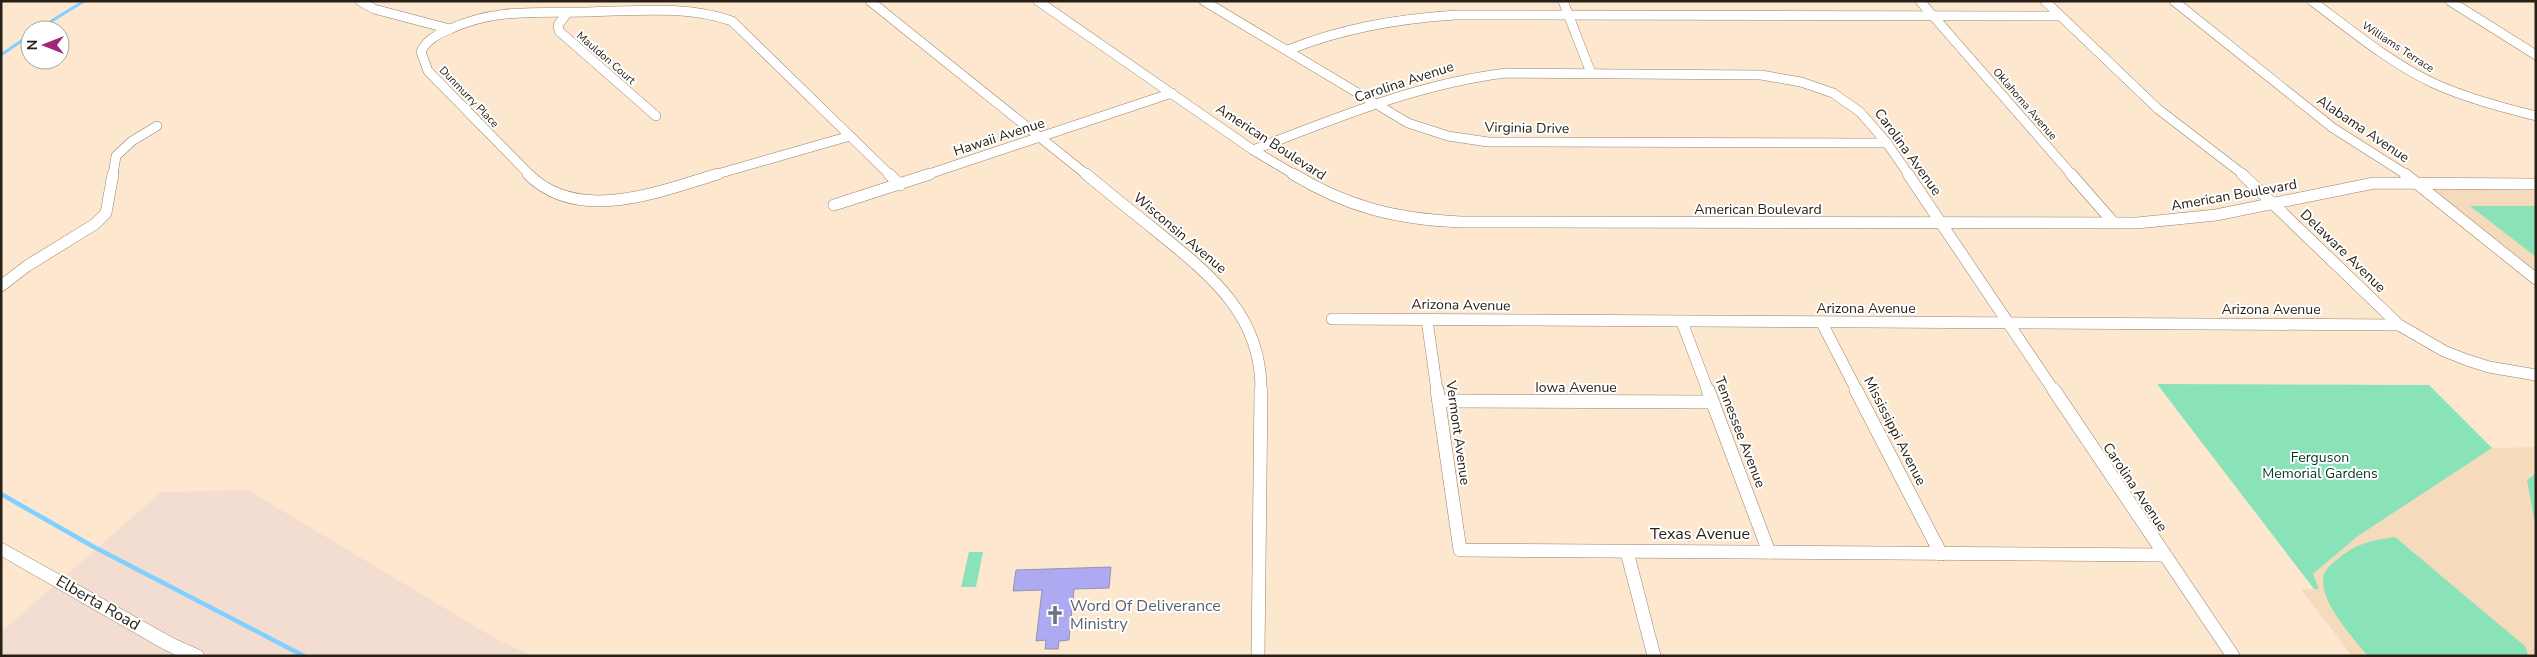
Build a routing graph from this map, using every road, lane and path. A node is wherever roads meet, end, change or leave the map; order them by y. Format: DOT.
graph roads {
  1 [pos="360,1"];
  2 [pos="870,1"];
  3 [pos="1038,1"];
  4 [pos="1206,1"];
  5 [pos="1563,1"];
  6 [pos="1920,1"];
  7 [pos="2045,1"];
  8 [pos="2174,1"];
  9 [pos="2312,1"];
  10 [pos="2450,1"];
  11 [pos="568,12"];
  12 [pos="1568,14"];
  13 [pos="2060,16"];
  14 [pos="1934,17"];
  15 [pos="450,29"];
  16 [pos="1288,50"];
  17 [pos="2536,55"];
  18 [pos="1591,73"];
  19 [pos="1172,92"];
  20 [pos="1377,104"];
  21 [pos="656,116"];
  22 [pos="2536,116"];
  23 [pos="157,126"];
  24 [pos="851,136"];
  25 [pos="1042,138"];
  26 [pos="1887,143"];
  27 [pos="1253,150"];
  28 [pos="2418,183"];
  29 [pos="900,184"];
  30 [pos="2536,184"];
  31 [pos="2274,204"];
  32 [pos="834,205"];
  33 [pos="2113,222"];
  34 [pos="1942,223"];
  35 [pos="2536,280"];
  36 [pos="1,286"];
  37 [pos="1332,319"];
  38 [pos="1428,320"];
  39 [pos="1682,322"];
  40 [pos="1822,323"];
  41 [pos="2008,323"];
  42 [pos="2399,325"];
  43 [pos="2536,375"];
  44 [pos="1439,401"];
  45 [pos="1713,402"];
  46 [pos="1,548"];
  47 [pos="1460,550"];
  48 [pos="1627,552"];
  49 [pos="1769,552"];
  50 [pos="1941,554"];
  51 [pos="2164,555"];
  52 [pos="196,656"];
  53 [pos="1258,656"];
  54 [pos="1654,656"];
  55 [pos="2233,656"];
  1 -- 15 [label="street"];
  2 -- 25 [label="street, Wisconsin Avenue"];
  3 -- 19 [label="street, American Boulevard"];
  4 -- 16 [label="street, Virginia Drive"];
  5 -- 12 [label="street"];
  6 -- 14 [label="street, Oklahoma Avenue"];
  7 -- 13 [label="street, Delaware Avenue"];
  8 -- 28 [label="street, Alabama Avenue"];
  9 -- 22 [label="street, Williams Terrace"];
  10 -- 17 [label="street"];
  11 -- 15 [label="street, Dunmurry Place"];
  11 -- 21 [label="street, Mauldon Court"];
  11 -- 24 [label="street, Dunmurry Place"];
  12 -- 14 [label="street"];
  12 -- 16 [label="street"];
  12 -- 18 [label="street"];
  13 -- 14 [label="street"];
  13 -- 31 [label="street, Delaware Avenue"];
  14 -- 33 [label="street, Oklahoma Avenue"];
  15 -- 24 [label="street, Dunmurry Place"];
  16 -- 20 [label="street, Virginia Drive"];
  18 -- 20 [label="street, Carolina Avenue"];
  18 -- 26 [label="street, Carolina Avenue"];
  19 -- 25 [label="street, Hawaii Avenue"];
  19 -- 27 [label="street, American Boulevard"];
  20 -- 26 [label="street, Virginia Drive"];
  20 -- 27 [label="street, Carolina Avenue"];
  23 -- 36 [label="street"];
  24 -- 29 [label="street, Dunmurry Place"];
  25 -- 29 [label="street, Hawaii Avenue"];
  25 -- 53 [label="street, Wisconsin Avenue"];
  26 -- 34 [label="street, Carolina Avenue"];
  27 -- 34 [label="street, American Boulevard"];
  28 -- 30 [label="street, American Boulevard"];
  28 -- 31 [label="street, American Boulevard"];
  28 -- 35 [label="street, Alabama Avenue"];
  29 -- 32 [label="street, Hawaii Avenue"];
  31 -- 33 [label="street, American Boulevard"];
  31 -- 42 [label="street, Delaware Avenue"];
  33 -- 34 [label="street, American Boulevard"];
  34 -- 41 [label="street, Carolina Avenue"];
  37 -- 38 [label="street, Arizona Avenue"];
  38 -- 39 [label="street, Arizona Avenue"];
  38 -- 44 [label="street, Vermont Avenue"];
  39 -- 40 [label="street, Arizona Avenue"];
  39 -- 45 [label="street, Tennessee Avenue"];
  40 -- 41 [label="street, Arizona Avenue"];
  40 -- 50 [label="street, Mississippi Avenue"];
  41 -- 42 [label="street, Arizona Avenue"];
  41 -- 51 [label="street, Carolina Avenue"];
  42 -- 43 [label="street, Delaware Avenue"];
  44 -- 45 [label="street, Iowa Avenue"];
  44 -- 47 [label="street, Vermont Avenue"];
  45 -- 49 [label="street, Tennessee Avenue"];
  46 -- 52 [label="street, Elberta Road"];
  47 -- 48 [label="street, Texas Avenue"];
  48 -- 49 [label="street, Texas Avenue"];
  48 -- 54 [label="street"];
  49 -- 50 [label="street, Texas Avenue"];
  50 -- 51 [label="street, Texas Avenue"];
  51 -- 55 [label="street, Carolina Avenue"];
}
